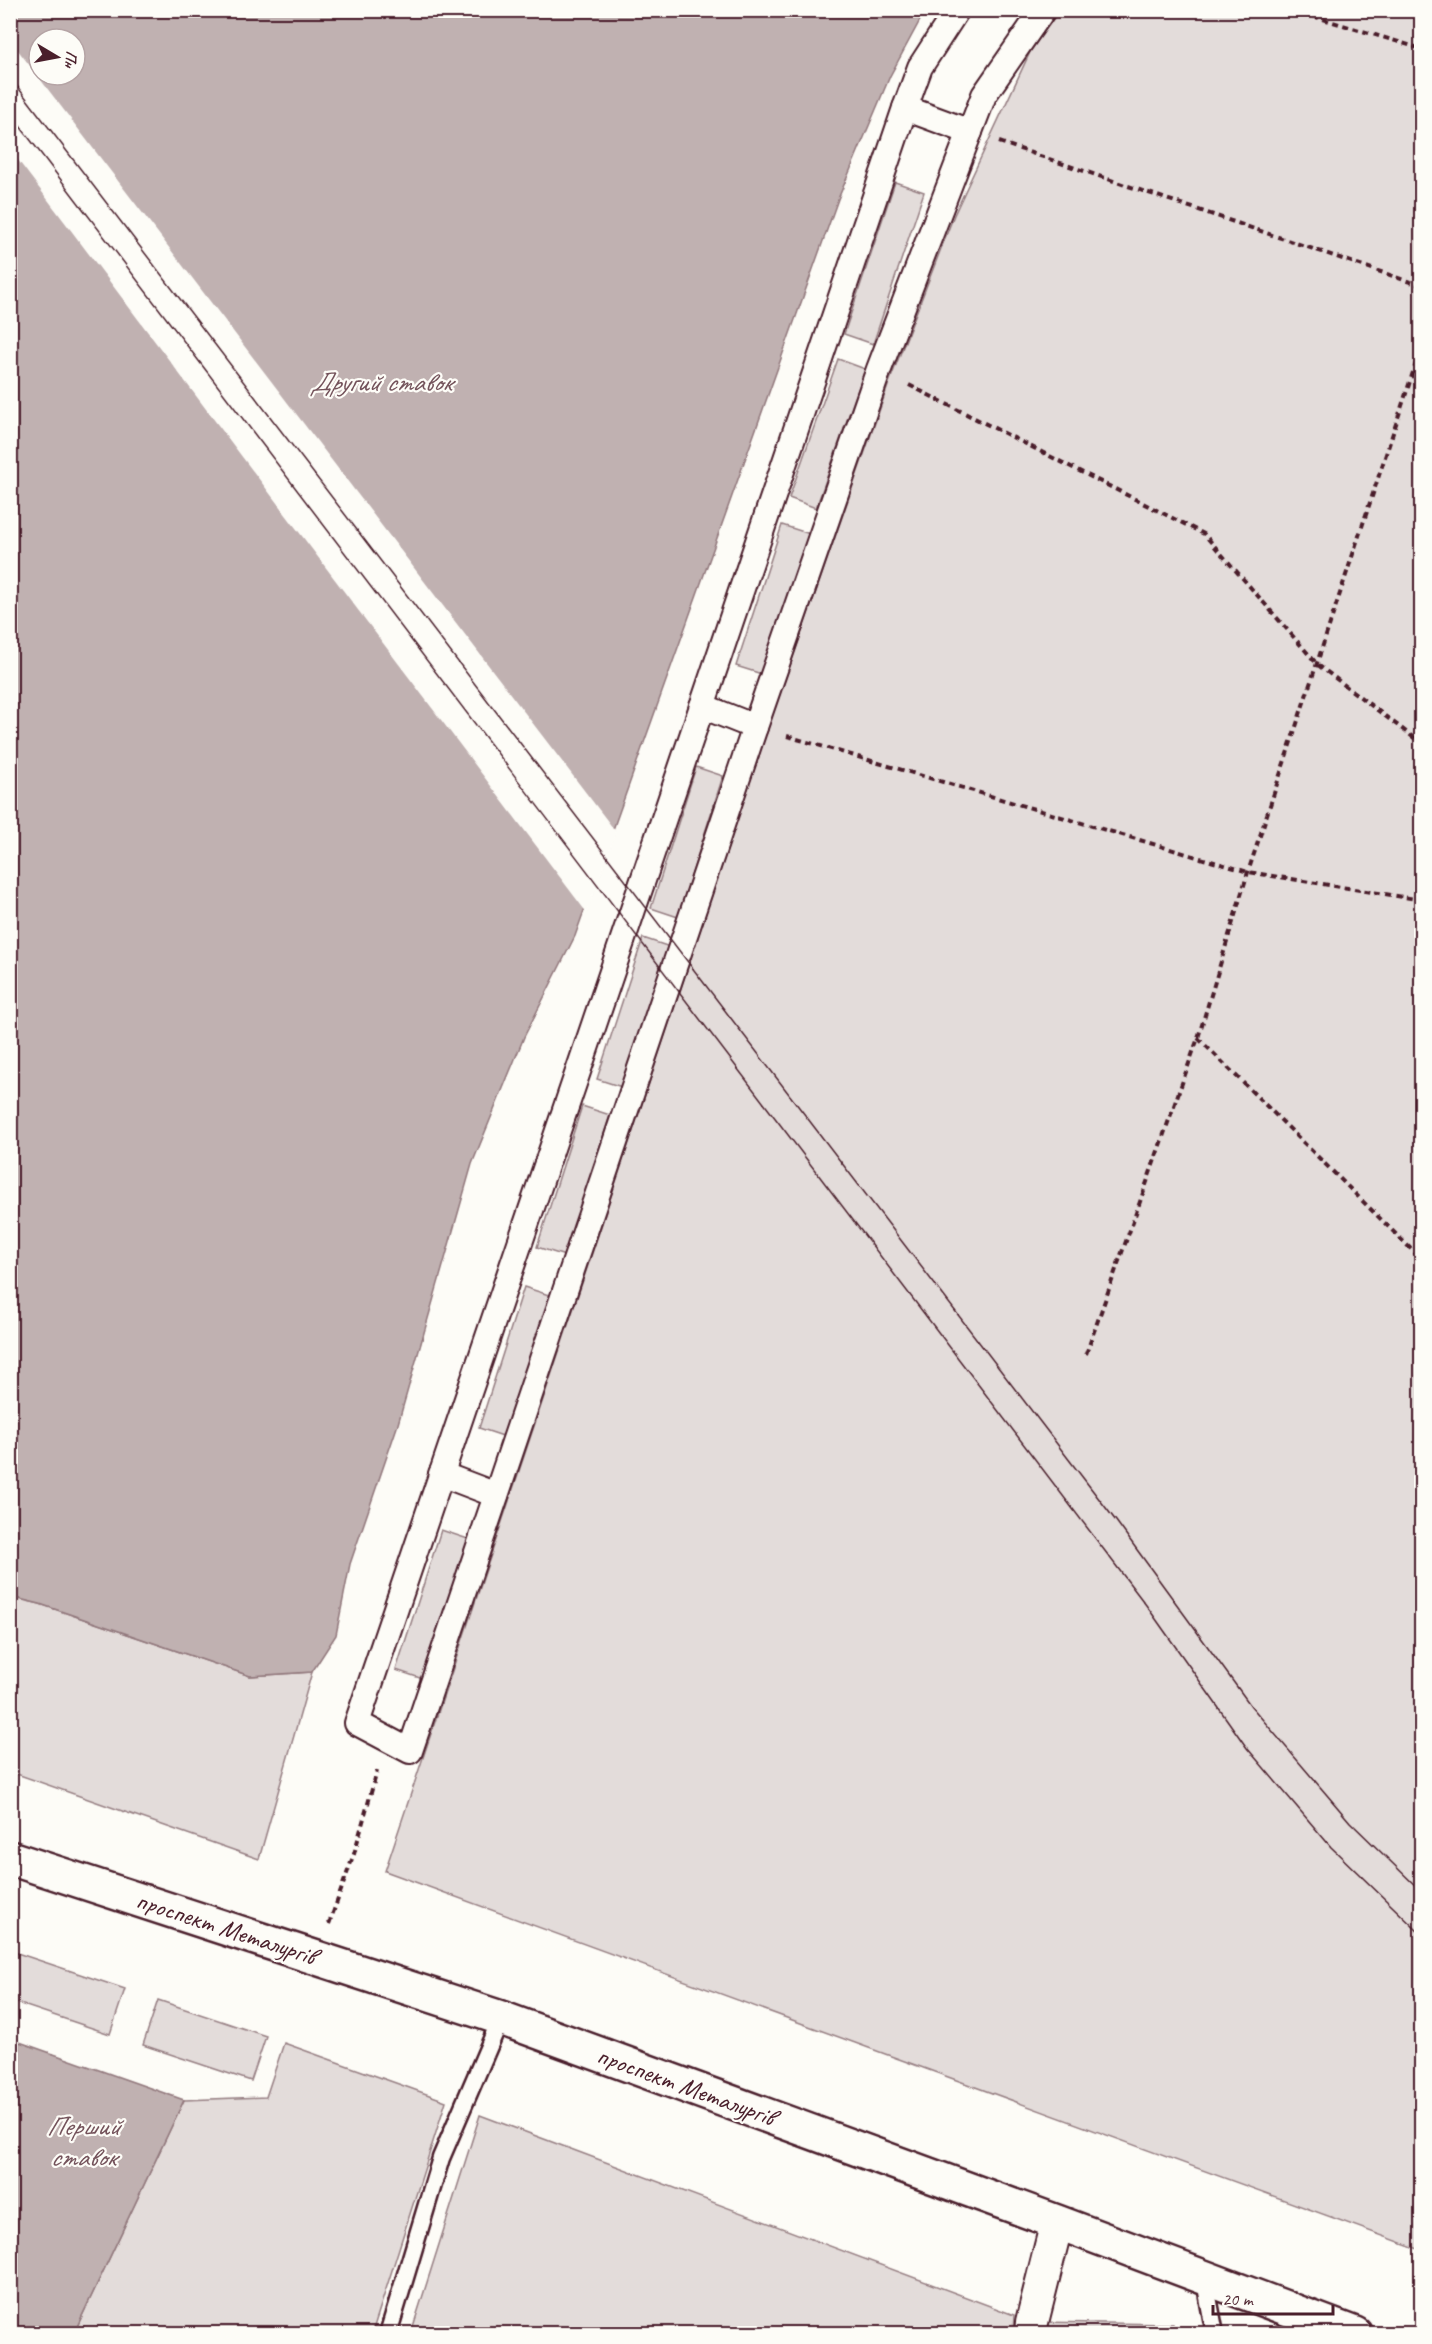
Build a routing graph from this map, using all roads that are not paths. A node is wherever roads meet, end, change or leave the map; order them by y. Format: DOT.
graph roads {
  1 [pos="957,10"];
  2 [pos="1043,10"];
  3 [pos="905,108"];
  4 [pos="970,132"];
  5 [pos="702,706"];
  6 [pos="755,727"];
  7 [pos="441,1474"];
  8 [pos="496,1495"];
  9 [pos="10,1858"];
  10 [pos="501,2018"];
  11 [pos="1057,2222"];
  12 [pos="1204,2276"];
  13 [pos="388,2334"];
  14 [pos="1031,2334"];
  15 [pos="1215,2334"];
  16 [pos="1355,2334"];
  1 -- 3 [label="street"];
  2 -- 4 [label="street"];
  3 -- 4 [label="street"];
  3 -- 5 [label="street"];
  4 -- 6 [label="street"];
  5 -- 6 [label="street"];
  5 -- 7 [label="street"];
  6 -- 8 [label="street"];
  7 -- 8 [label="street"];
  7 -- 8 [label="street"];
  9 -- 10 [label="main road, проспект Металургів"];
  10 -- 11 [label="main road, проспект Металургів"];
  10 -- 13 [label="lane"];
  11 -- 12 [label="main road, проспект Металургів"];
  11 -- 14 [label="street"];
  12 -- 15 [label="lane"];
  12 -- 16 [label="main road, проспект Металургів"];
}
